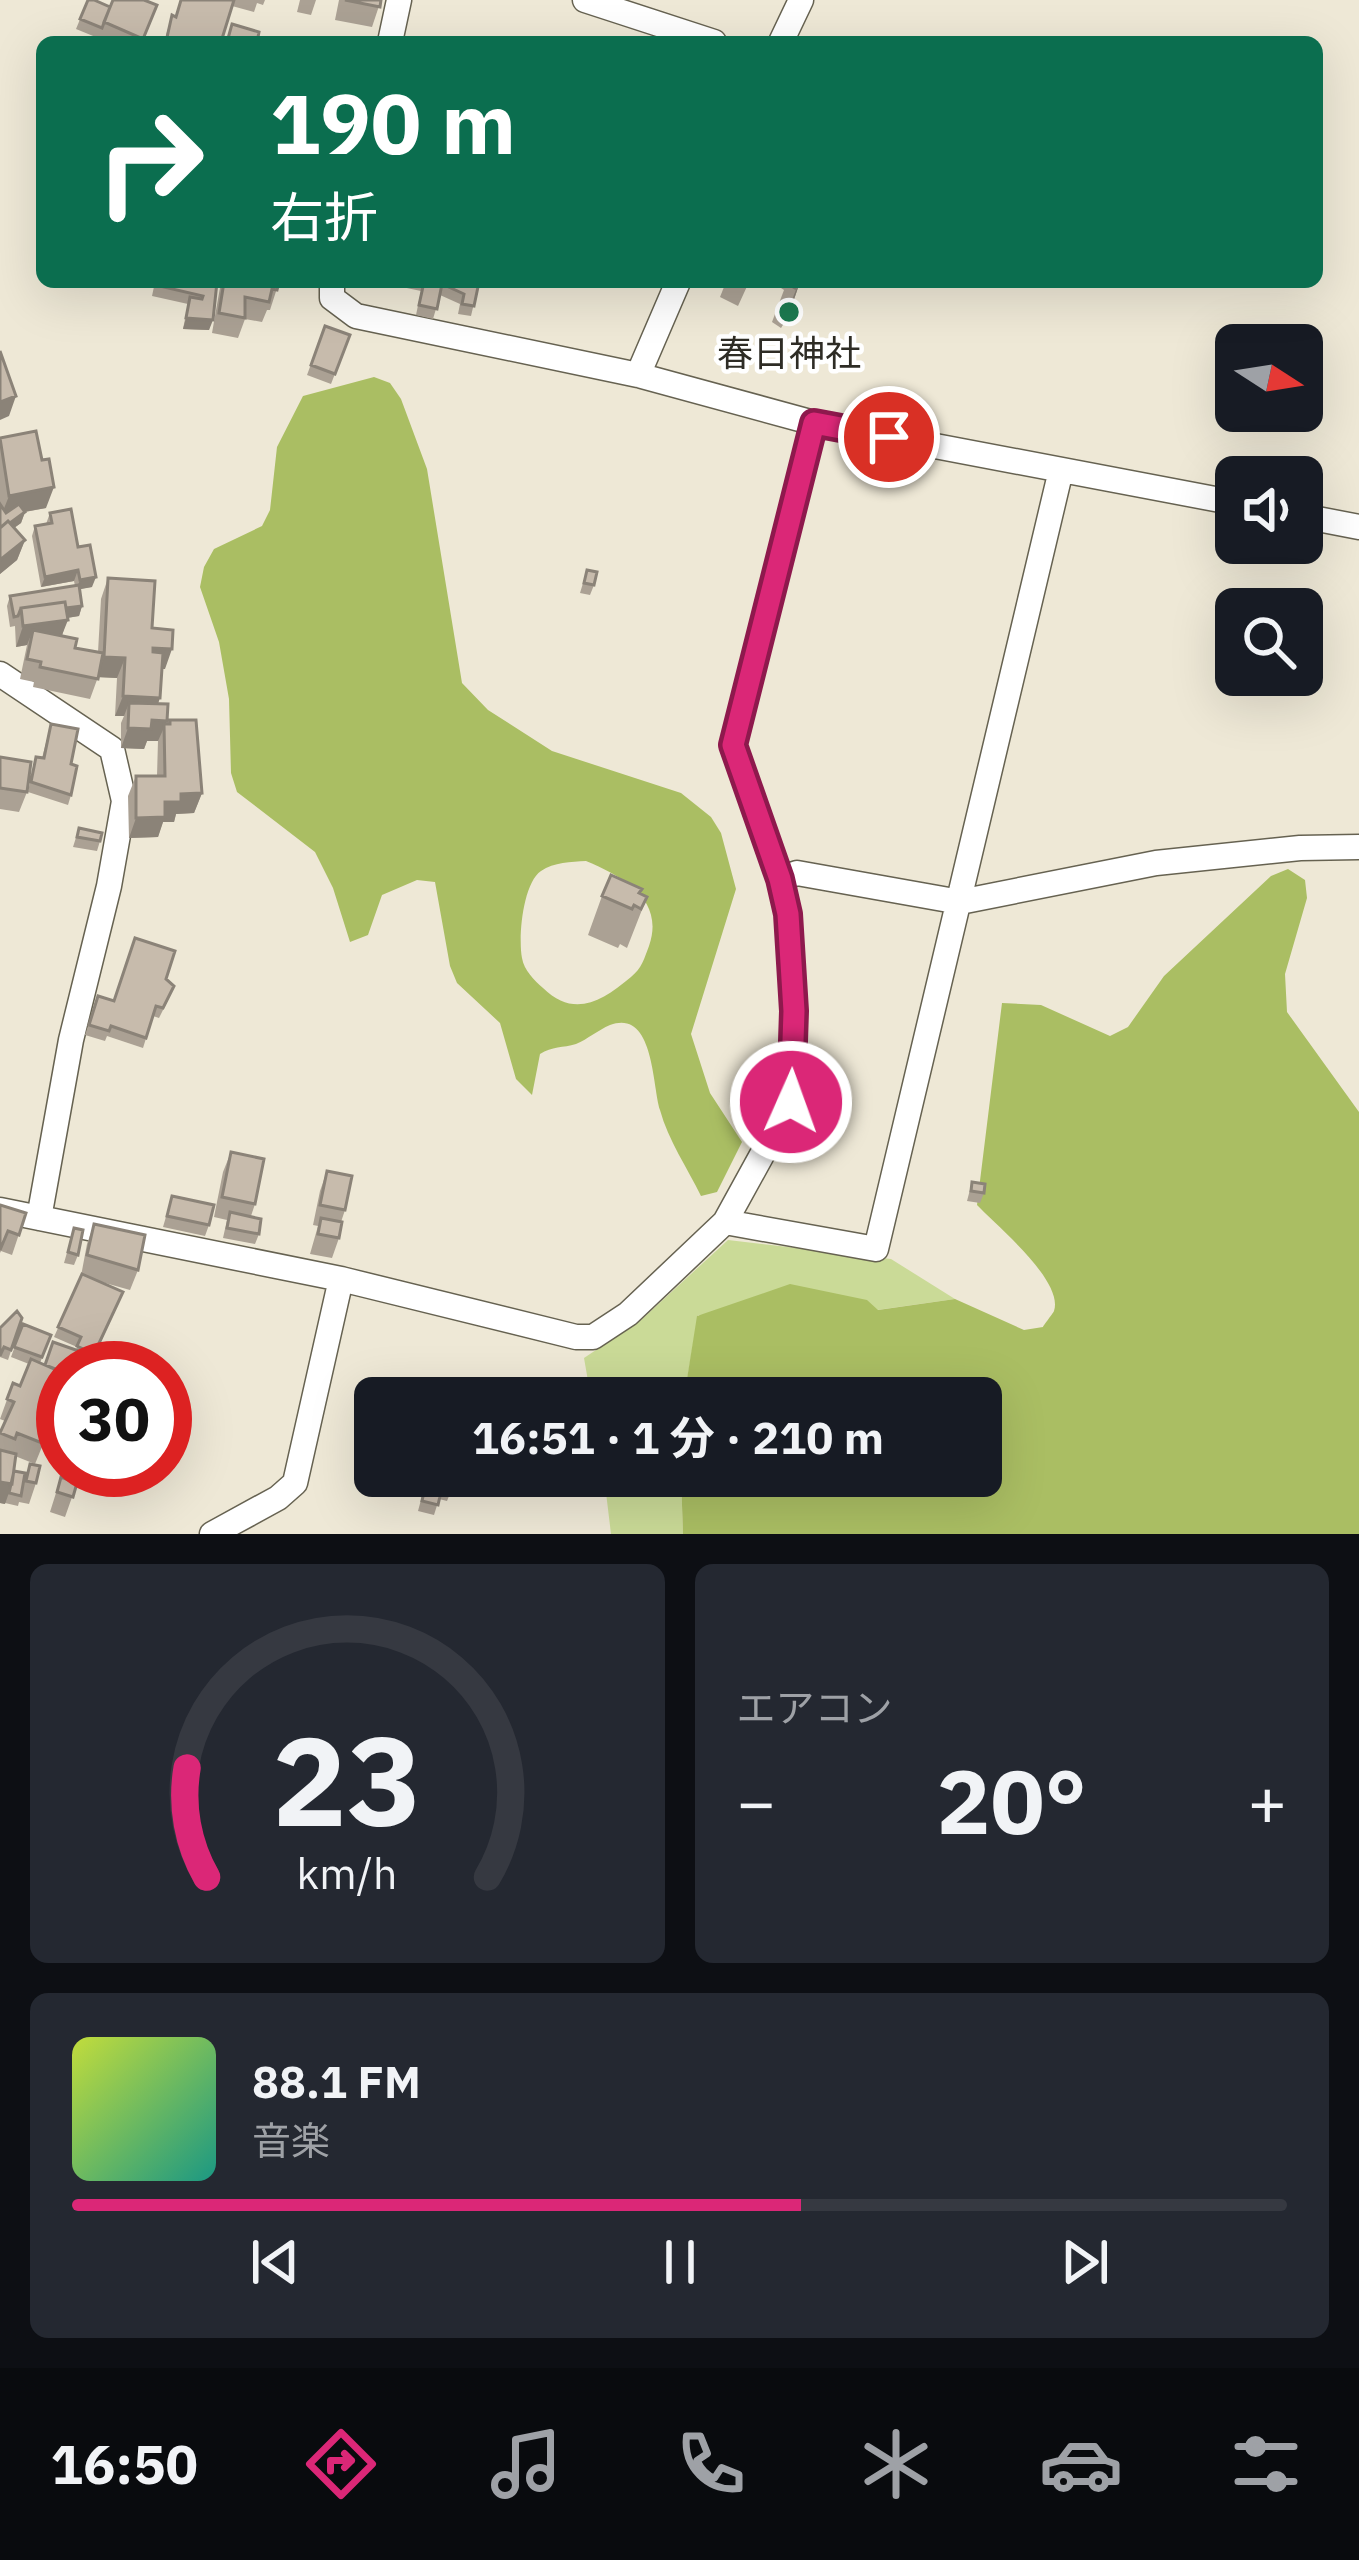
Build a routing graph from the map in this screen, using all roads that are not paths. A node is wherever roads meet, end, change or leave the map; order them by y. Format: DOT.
graph roads {
  1 [pos="400,0"];
  2 [pos="585,0"];
  3 [pos="801,0"];
  4 [pos="391,36"];
  5 [pos="696,36"];
  6 [pos="785,36"];
  7 [pos="332,288"];
  8 [pos="675,288"];
  9 [pos="638,375"];
  10 [pos="814,423"];
  11 [pos="1060,470"];
  12 [pos="1215,499"];
  13 [pos="1323,520"];
  14 [pos="1359,527"];
  15 [pos="0,674"];
  16 [pos="1359,847"];
  17 [pos="780,879"];
  18 [pos="960,902"];
  19 [pos="0,1210"];
  20 [pos="39,1218"];
  21 [pos="725,1222"];
  22 [pos="341,1279"];
  23 [pos="212,1534"];
  1 -- 4 [label="street"];
  2 -- 5 [label="street"];
  3 -- 6 [label="street"];
  7 -- 9 [label="street"];
  8 -- 9 [label="street"];
  9 -- 10 [label="street"];
  10 -- 11 [label="street"];
  10 -- 17 [label="street"];
  11 -- 12 [label="street"];
  11 -- 18 [label="street"];
  13 -- 14 [label="street"];
  15 -- 20 [label="street"];
  16 -- 18 [label="street"];
  17 -- 18 [label="street"];
  17 -- 21 [label="street"];
  18 -- 21 [label="street"];
  19 -- 20 [label="street"];
  20 -- 22 [label="street"];
  21 -- 22 [label="street"];
  22 -- 23 [label="street"];
}
